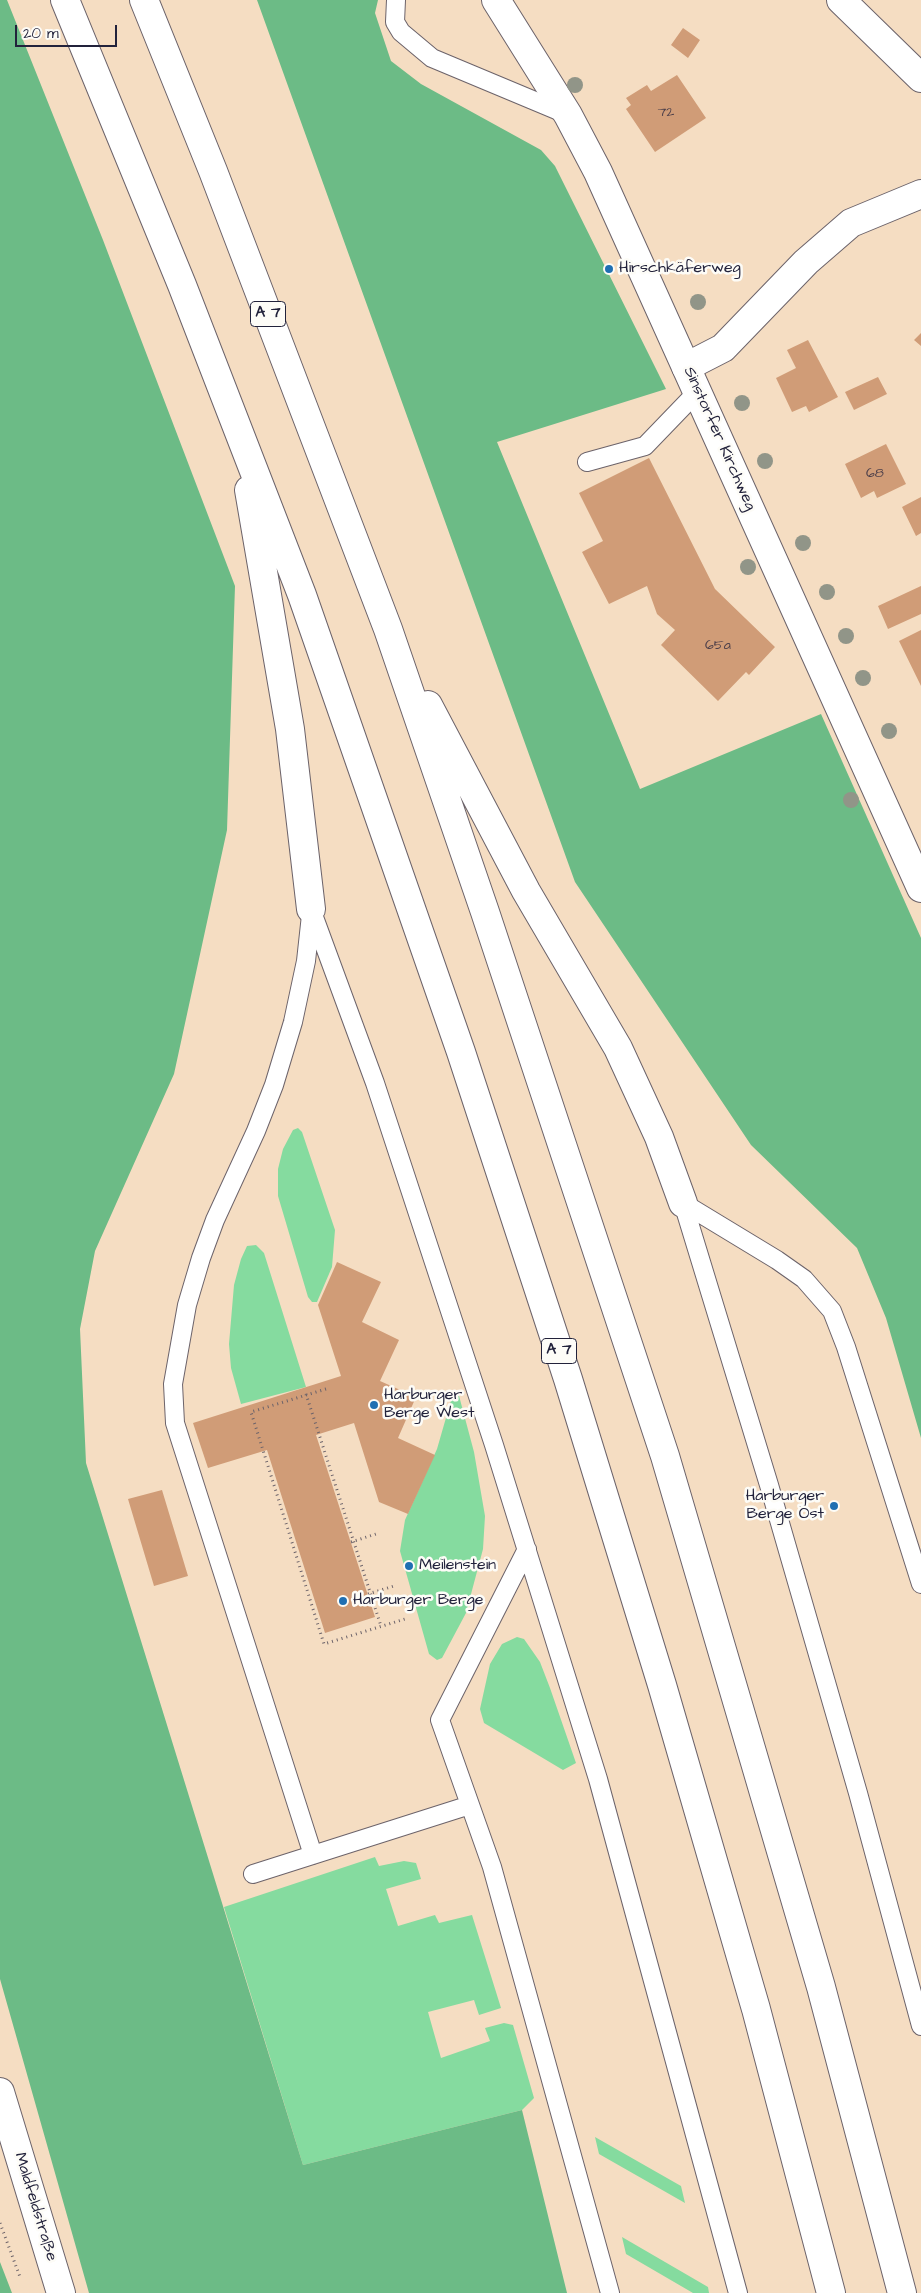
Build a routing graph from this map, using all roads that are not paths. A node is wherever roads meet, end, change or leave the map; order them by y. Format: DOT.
graph roads {
  1 [pos="65,0"];
  2 [pos="144,0"];
  3 [pos="396,0"];
  4 [pos="496,0"];
  5 [pos="842,0"];
  6 [pos="921,78"];
  7 [pos="568,114"];
  8 [pos="921,194"];
  9 [pos="692,379"];
  10 [pos="238,425"];
  11 [pos="587,462"];
  12 [pos="388,629"];
  13 [pos="921,888"];
  14 [pos="311,909"];
  15 [pos="683,1203"];
  16 [pos="527,1548"];
  17 [pos="921,1584"];
  18 [pos="470,1805"];
  19 [pos="313,1855"];
  20 [pos="253,1874"];
  21 [pos="921,2026"];
  22 [pos="0,2092"];
  23 [pos="61,2293"];
  24 [pos="610,2293"];
  25 [pos="738,2293"];
  26 [pos="831,2293"];
  27 [pos="902,2293"];
  1 -- 10 [label="main road, A 7"];
  2 -- 12 [label="main road, A 7"];
  3 -- 7 [label="lane"];
  4 -- 7 [label="main road, Sinstorfer Kirchweg"];
  5 -- 6 [label="main road"];
  7 -- 9 [label="main road, Sinstorfer Kirchweg"];
  8 -- 9 [label="main road"];
  9 -- 11 [label="lane"];
  9 -- 13 [label="main road, Sinstorfer Kirchweg"];
  10 -- 14 [label="main road"];
  10 -- 26 [label="main road, A 7"];
  12 -- 15 [label="main road"];
  12 -- 27 [label="main road, A 7"];
  14 -- 16 [label="lane"];
  14 -- 19 [label="lane"];
  15 -- 17 [label="lane"];
  15 -- 21 [label="lane"];
  16 -- 18 [label="lane"];
  16 -- 25 [label="lane"];
  18 -- 19 [label="lane"];
  18 -- 24 [label="lane"];
  19 -- 20 [label="lane"];
  22 -- 23 [label="main road, Maldfeldstraße"];
}
